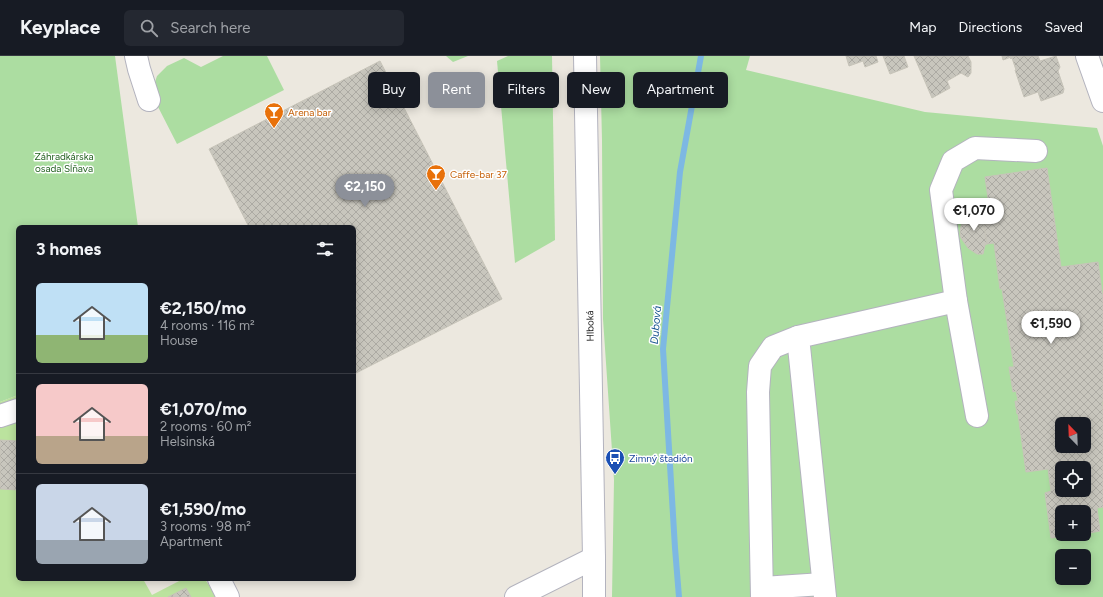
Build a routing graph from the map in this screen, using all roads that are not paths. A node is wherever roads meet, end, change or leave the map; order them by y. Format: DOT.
graph roads {
  1 [pos="136,56"];
  2 [pos="584,56"];
  3 [pos="1095,66"];
  4 [pos="149,100"];
  5 [pos="1103,101"];
  6 [pos="1036,151"];
  7 [pos="956,301"];
  8 [pos="798,337"];
  9 [pos="16,411"];
  10 [pos="0,416"];
  11 [pos="977,416"];
  12 [pos="594,558"];
  13 [pos="220,581"];
  14 [pos="824,591"];
  15 [pos="762,592"];
  16 [pos="228,597"];
  17 [pos="516,597"];
  18 [pos="594,597"];
  1 -- 4 [label="street"];
  2 -- 12 [label="street, Hlboká"];
  3 -- 5 [label="street"];
  6 -- 7 [label="street"];
  7 -- 8 [label="street"];
  7 -- 11 [label="street"];
  8 -- 14 [label="street"];
  8 -- 15 [label="street"];
  9 -- 10 [label="street"];
  12 -- 17 [label="street"];
  12 -- 18 [label="street, Hlboká"];
  13 -- 16 [label="street"];
  14 -- 15 [label="street"];
}
